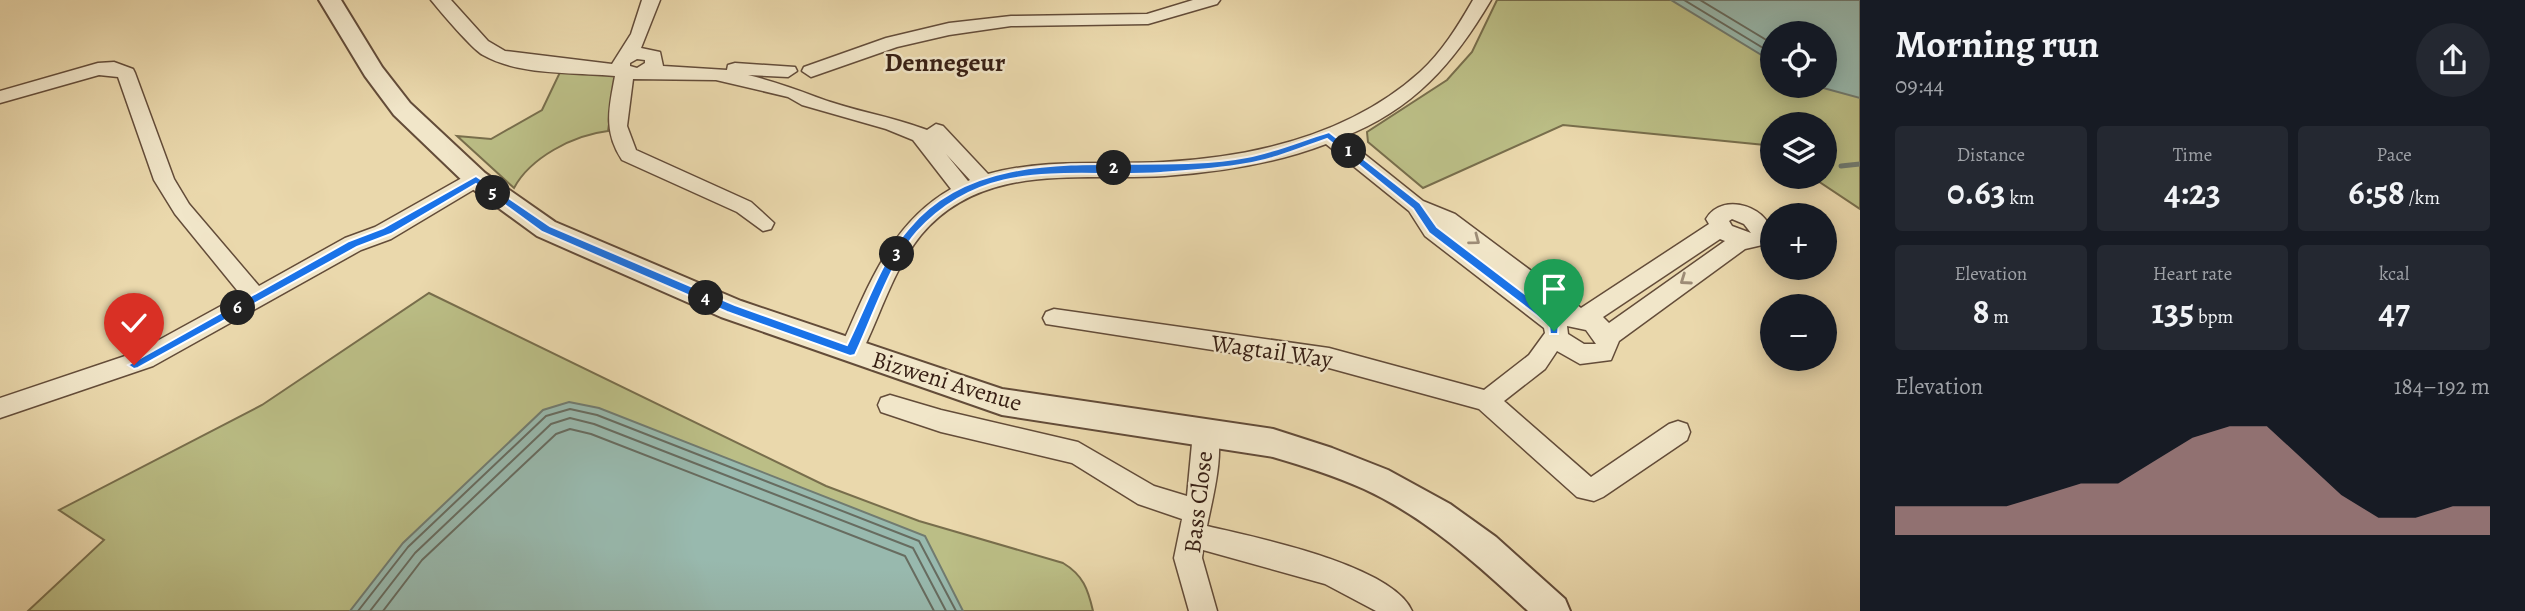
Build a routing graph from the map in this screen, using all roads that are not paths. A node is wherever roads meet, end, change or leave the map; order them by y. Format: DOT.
graph roads {
  1 [pos="330,0"];
  2 [pos="440,0"];
  3 [pos="651,0"];
  4 [pos="1482,0"];
  5 [pos="1200,1"];
  6 [pos="593,66"];
  7 [pos="635,67"];
  8 [pos="788,71"];
  9 [pos="813,77"];
  10 [pos="790,92"];
  11 [pos="0,97"];
  12 [pos="925,132"];
  13 [pos="1329,135"];
  14 [pos="949,156"];
  15 [pos="471,174"];
  16 [pos="985,183"];
  17 [pos="964,191"];
  18 [pos="763,223"];
  19 [pos="256,298"];
  20 [pos="1054,318"];
  21 [pos="1567,323"];
  22 [pos="1607,337"];
  23 [pos="850,351"];
  24 [pos="1577,353"];
  25 [pos="1537,362"];
  26 [pos="1487,401"];
  27 [pos="890,405"];
  28 [pos="0,408"];
  29 [pos="1678,432"];
  30 [pos="1206,433"];
  31 [pos="1194,523"];
  32 [pos="1203,611"];
  33 [pos="1398,611"];
  34 [pos="1553,611"];
  1 -- 15 [label="street, Bizweni Avenue"];
  2 -- 6 [label="street"];
  3 -- 7 [label="street"];
  4 -- 13 [label="street"];
  5 -- 9 [label="street"];
  6 -- 7 [label="street"];
  7 -- 8 [label="street"];
  7 -- 10 [label="street"];
  7 -- 18 [label="street"];
  8 -- 9 [label="street"];
  8 -- 10 [label="street"];
  9 -- 10 [label="street"];
  9 -- 12 [label="street"];
  10 -- 12 [label="street"];
  11 -- 19 [label="street"];
  12 -- 14 [label="street"];
  13 -- 16 [label="street"];
  13 -- 21 [label="street"];
  14 -- 16 [label="street"];
  14 -- 17 [label="street"];
  15 -- 19 [label="street"];
  15 -- 23 [label="street, Bizweni Avenue"];
  16 -- 17 [label="street"];
  17 -- 23 [label="street"];
  19 -- 28 [label="street"];
  20 -- 26 [label="street, Wagtail Way"];
  21 -- 22 [label="street"];
  21 -- 22 [label="street, one-way"];
  21 -- 24 [label="street"];
  21 -- 25 [label="street"];
  22 -- 24 [label="street"];
  23 -- 30 [label="street, Bizweni Avenue"];
  24 -- 25 [label="street"];
  25 -- 26 [label="street"];
  26 -- 29 [label="street"];
  27 -- 31 [label="street"];
  30 -- 31 [label="street, Bass Close"];
  30 -- 34 [label="street, Bizweni Avenue"];
  31 -- 32 [label="street, Bass Close"];
  31 -- 33 [label="street"];
}
